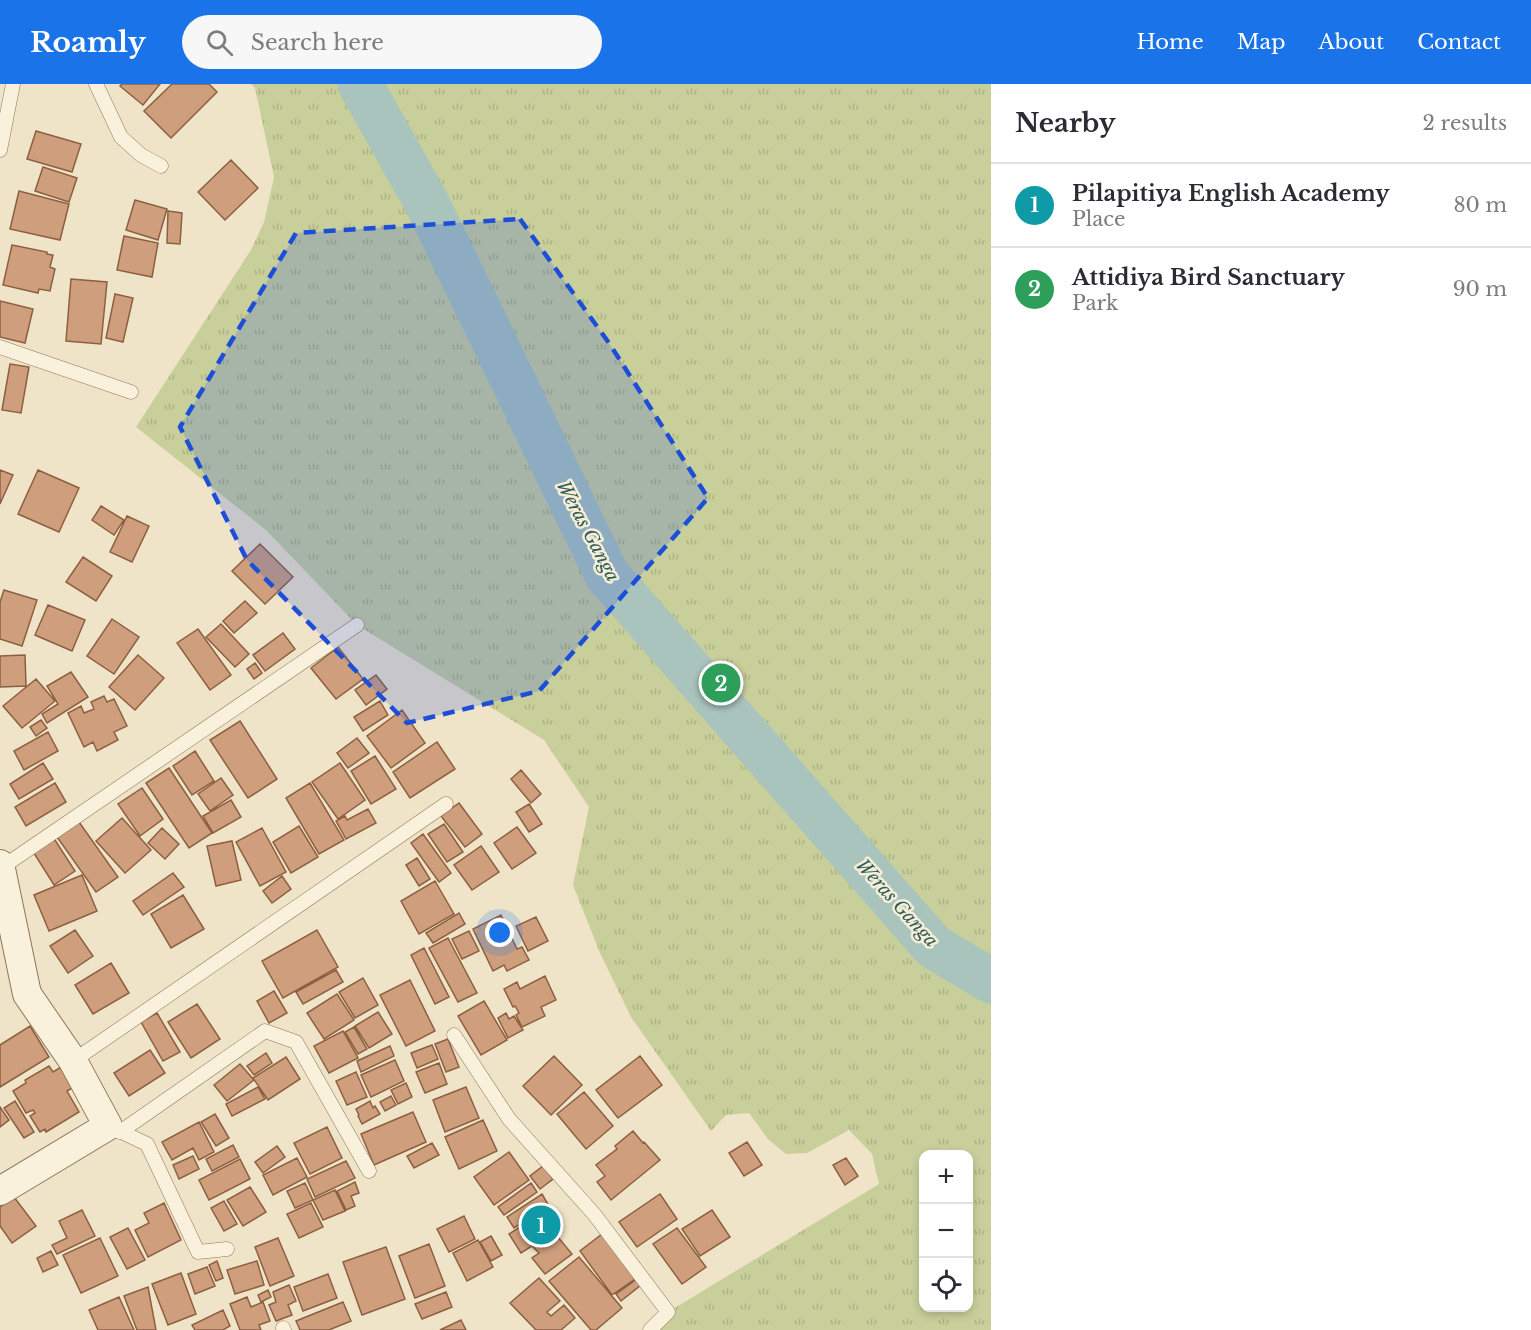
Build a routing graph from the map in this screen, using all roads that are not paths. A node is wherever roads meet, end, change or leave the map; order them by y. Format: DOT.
graph roads {
  1 [pos="14,84"];
  2 [pos="96,84"];
  3 [pos="0,150"];
  4 [pos="161,166"];
  5 [pos="0,347"];
  6 [pos="131,392"];
  7 [pos="357,625"];
  8 [pos="446,804"];
  9 [pos="0,866"];
  10 [pos="454,1035"];
  11 [pos="73,1061"];
  12 [pos="114,1129"];
  13 [pos="369,1171"];
  14 [pos="0,1191"];
  15 [pos="227,1249"];
  16 [pos="650,1330"];
  1 -- 3 [label="lane"];
  2 -- 4 [label="lane"];
  5 -- 6 [label="lane"];
  7 -- 9 [label="lane"];
  8 -- 11 [label="lane"];
  9 -- 11 [label="street"];
  10 -- 16 [label="lane"];
  11 -- 12 [label="street"];
  12 -- 13 [label="lane"];
  12 -- 14 [label="street"];
  12 -- 15 [label="lane"];
}
